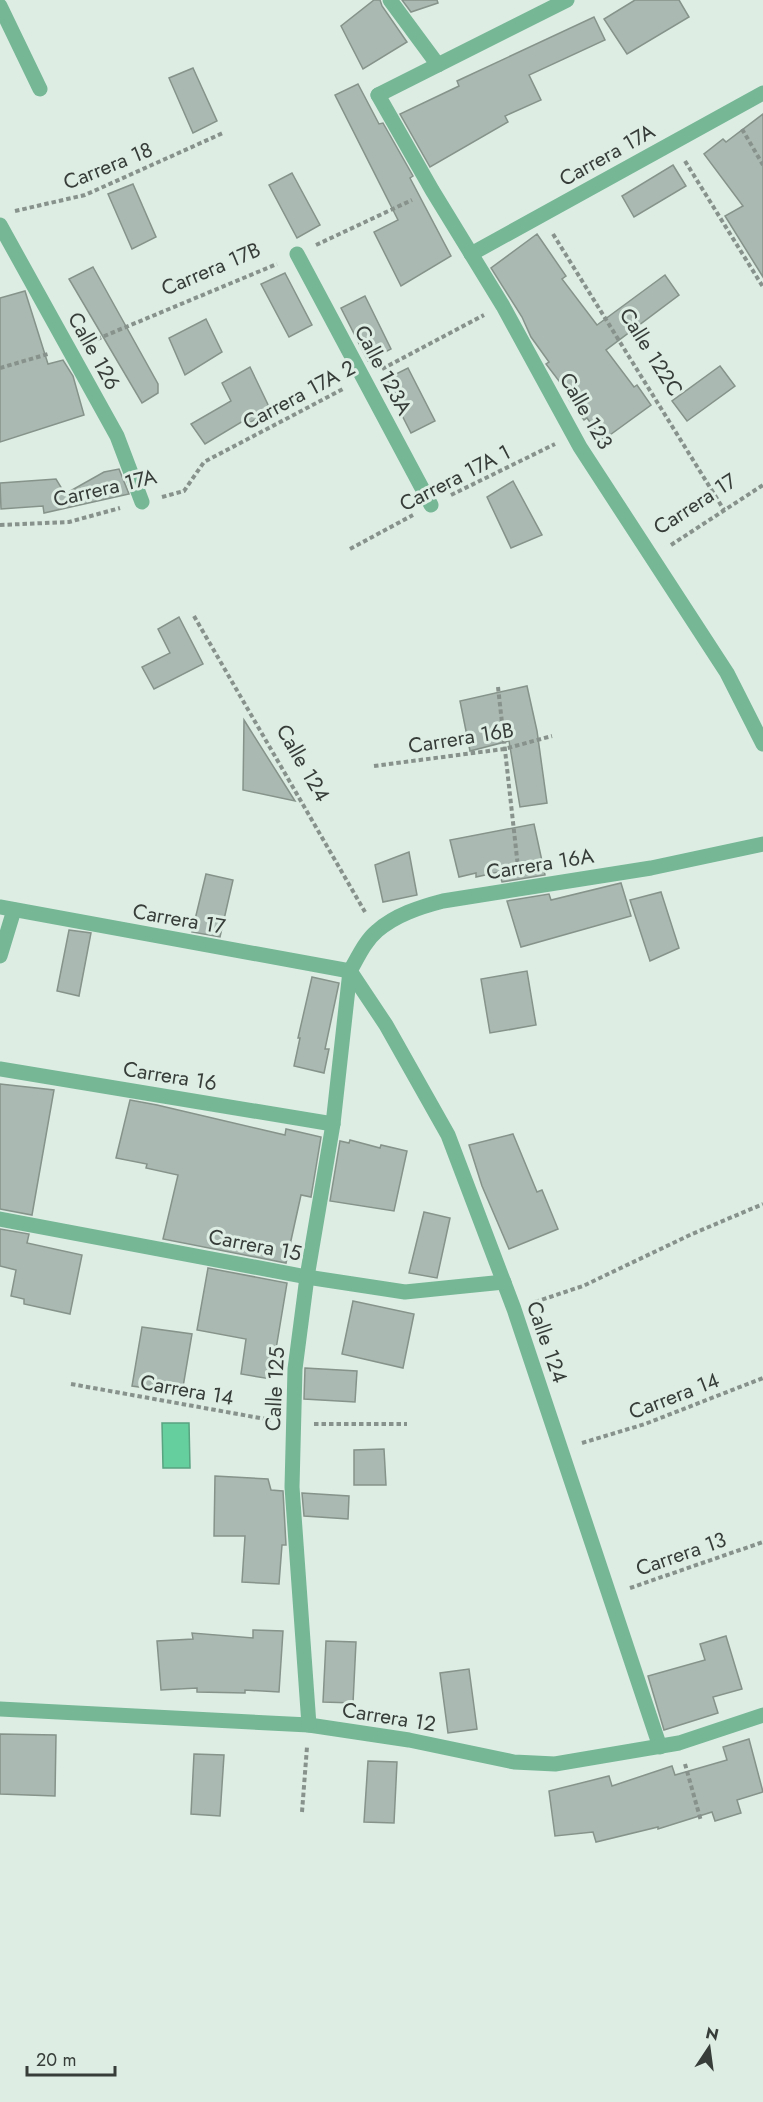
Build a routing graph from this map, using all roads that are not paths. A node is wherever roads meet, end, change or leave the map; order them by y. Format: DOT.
graph roads {
  1 [pos="390,0"];
  2 [pos="567,0"];
  3 [pos="0,6"];
  4 [pos="438,65"];
  5 [pos="40,89"];
  6 [pos="763,93"];
  7 [pos="4,219"];
  8 [pos="297,254"];
  9 [pos="471,254"];
  10 [pos="142,502"];
  11 [pos="431,505"];
  12 [pos="763,744"];
  13 [pos="763,844"];
  14 [pos="7,909"];
  15 [pos="0,956"];
  16 [pos="351,971"];
  17 [pos="0,1069"];
  18 [pos="333,1124"];
  19 [pos="0,1219"];
  20 [pos="307,1276"];
  21 [pos="504,1282"];
  22 [pos="0,1709"];
  23 [pos="763,1715"];
  24 [pos="309,1725"];
  25 [pos="660,1747"];
  1 -- 4 [label="street"];
  2 -- 4 [label="street"];
  3 -- 5 [label="street"];
  4 -- 9 [label="street, Calle 123"];
  6 -- 9 [label="street, Carrera 17A"];
  7 -- 10 [label="street, Calle 126"];
  8 -- 11 [label="street, Calle 123A"];
  9 -- 12 [label="street, Calle 123"];
  13 -- 16 [label="street, Carrera 16A"];
  14 -- 15 [label="street"];
  14 -- 16 [label="street, Carrera 17"];
  16 -- 18 [label="street, Calle 125"];
  16 -- 21 [label="street, Calle 124"];
  17 -- 18 [label="street, Carrera 16"];
  18 -- 20 [label="street, Calle 125"];
  19 -- 20 [label="street, Carrera 15"];
  20 -- 21 [label="street, Carrera 15"];
  20 -- 24 [label="street, Calle 125"];
  21 -- 25 [label="street, Calle 124"];
  22 -- 24 [label="street, Carrera 12"];
  23 -- 25 [label="street, Carrera 12"];
  24 -- 25 [label="street, Carrera 12"];
}
